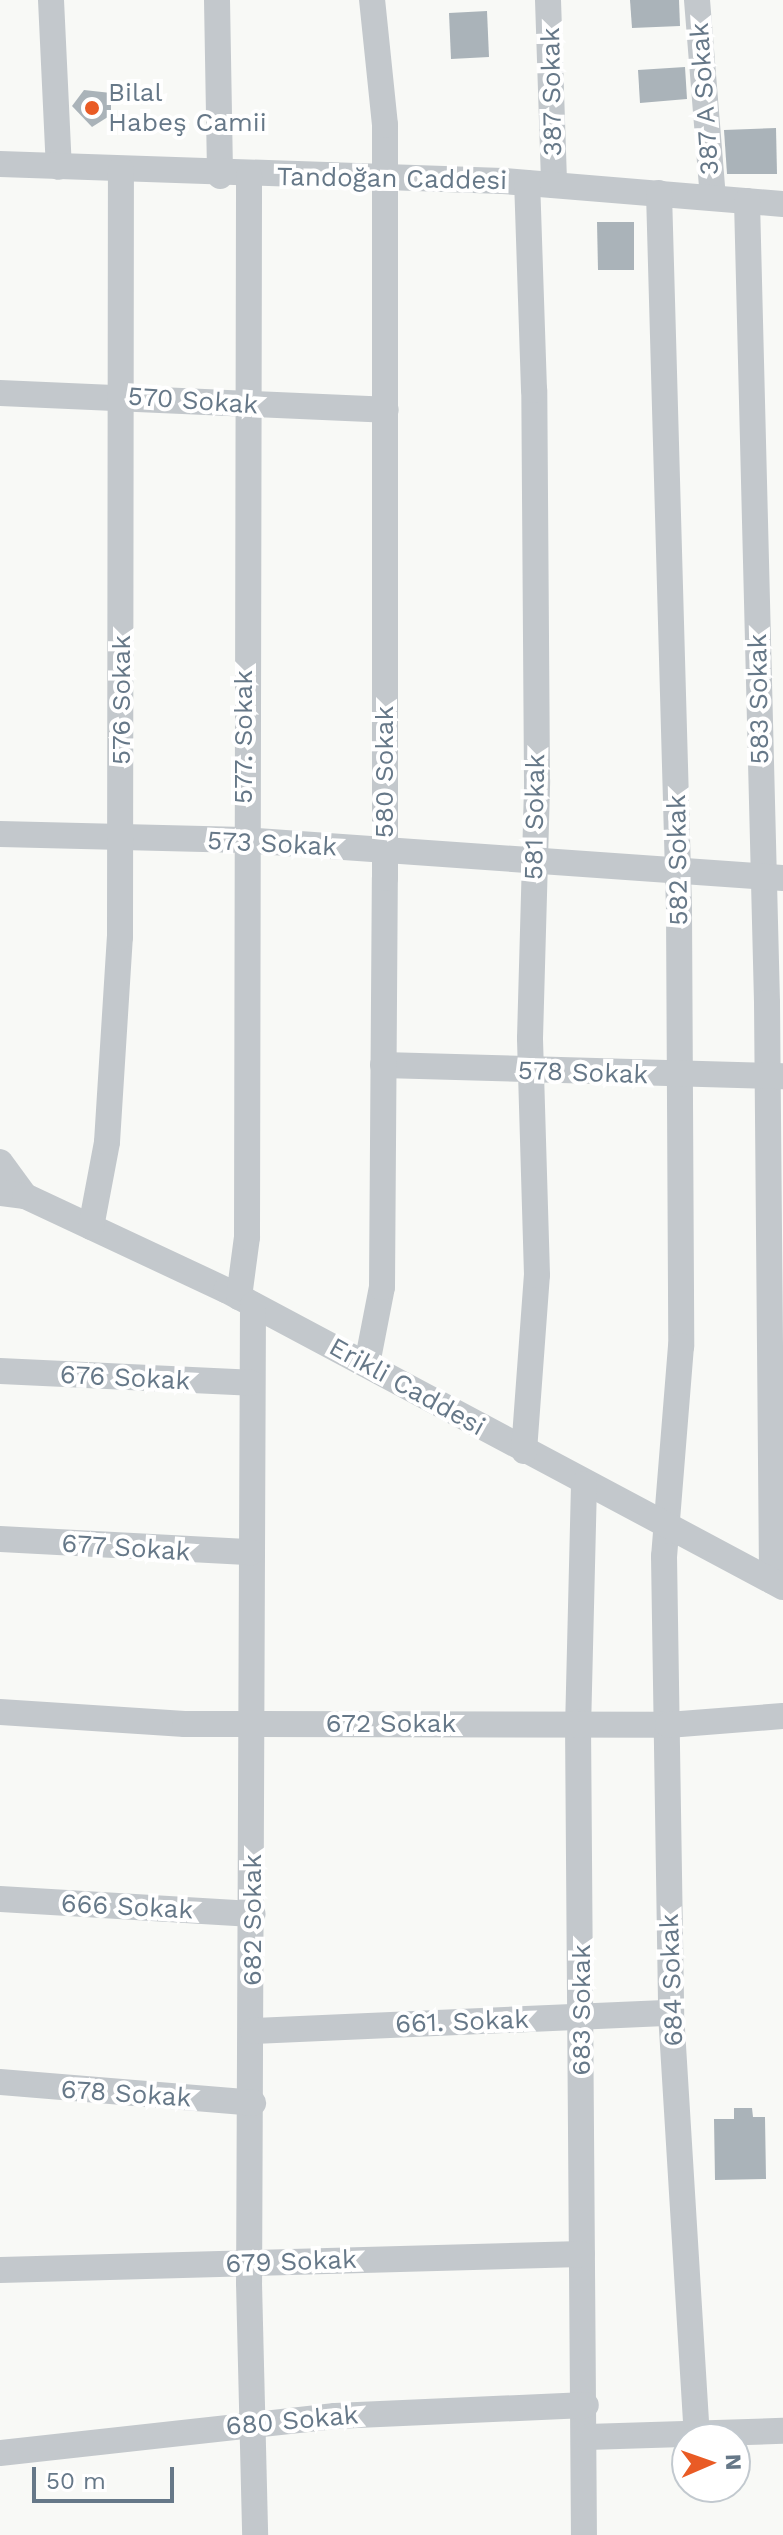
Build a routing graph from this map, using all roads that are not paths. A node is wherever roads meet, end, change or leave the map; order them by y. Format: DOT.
graph roads {
  1 [pos="51,0"];
  2 [pos="217,0"];
  3 [pos="372,0"];
  4 [pos="548,0"];
  5 [pos="697,0"];
  6 [pos="0,164"];
  7 [pos="59,167"];
  8 [pos="121,170"];
  9 [pos="220,176"];
  10 [pos="249,176"];
  11 [pos="383,179"];
  12 [pos="527,183"];
  13 [pos="554,185"];
  14 [pos="659,193"];
  15 [pos="713,197"];
  16 [pos="747,201"];
  17 [pos="783,204"];
  18 [pos="0,393"];
  19 [pos="118,397"];
  20 [pos="248,405"];
  21 [pos="386,410"];
  22 [pos="0,834"];
  23 [pos="244,840"];
  24 [pos="121,841"];
  25 [pos="385,851"];
  26 [pos="535,860"];
  27 [pos="678,875"];
  28 [pos="773,878"];
  29 [pos="383,1065"];
  30 [pos="531,1073"];
  31 [pos="680,1076"];
  32 [pos="775,1076"];
  33 [pos="0,1162"];
  34 [pos="13,1195"];
  35 [pos="91,1227"];
  36 [pos="246,1301"];
  37 [pos="367,1364"];
  38 [pos="0,1371"];
  39 [pos="251,1383"];
  40 [pos="524,1451"];
  41 [pos="584,1484"];
  42 [pos="665,1526"];
  43 [pos="0,1539"];
  44 [pos="252,1552"];
  45 [pos="777,1584"];
  46 [pos="0,1712"];
  47 [pos="783,1716"];
  48 [pos="578,1722"];
  49 [pos="252,1723"];
  50 [pos="668,1725"];
  51 [pos="0,1899"];
  52 [pos="253,1914"];
  53 [pos="671,2013"];
  54 [pos="583,2019"];
  55 [pos="253,2031"];
  56 [pos="0,2082"];
  57 [pos="253,2103"];
  58 [pos="582,2254"];
  59 [pos="250,2263"];
  60 [pos="0,2270"];
  61 [pos="586,2405"];
  62 [pos="252,2422"];
  63 [pos="696,2423"];
  64 [pos="783,2431"];
  65 [pos="751,2432"];
  66 [pos="671,2435"];
  67 [pos="587,2437"];
  68 [pos="0,2453"];
  69 [pos="255,2535"];
  70 [pos="584,2535"];
  1 -- 7 [label="street"];
  2 -- 9 [label="street"];
  3 -- 11 [label="street, 580 Sokak"];
  4 -- 13 [label="street, 387 Sokak"];
  5 -- 15 [label="street, 387 A Sokak"];
  6 -- 7 [label="street, Tandoğan Caddesi"];
  7 -- 8 [label="street, Tandoğan Caddesi"];
  8 -- 9 [label="street, Tandoğan Caddesi"];
  8 -- 19 [label="street, 576 Sokak"];
  9 -- 10 [label="street, Tandoğan Caddesi"];
  10 -- 11 [label="street, Tandoğan Caddesi"];
  10 -- 20 [label="street, 577. Sokak"];
  11 -- 12 [label="street, Tandoğan Caddesi"];
  11 -- 21 [label="street, 580 Sokak"];
  12 -- 13 [label="street, Tandoğan Caddesi"];
  12 -- 26 [label="street, 581 Sokak"];
  13 -- 14 [label="street, Tandoğan Caddesi"];
  14 -- 15 [label="street, Tandoğan Caddesi"];
  14 -- 27 [label="street, 582 Sokak"];
  15 -- 16 [label="street, Tandoğan Caddesi"];
  16 -- 17 [label="street, Tandoğan Caddesi"];
  16 -- 28 [label="street, 583 Sokak"];
  18 -- 19 [label="street, 570 Sokak"];
  19 -- 20 [label="street, 570 Sokak"];
  19 -- 24 [label="street, 576 Sokak"];
  20 -- 21 [label="street, 570 Sokak"];
  20 -- 23 [label="street, 577. Sokak"];
  21 -- 25 [label="street, 580 Sokak"];
  22 -- 24 [label="street, 573 Sokak"];
  23 -- 24 [label="street, 573 Sokak"];
  23 -- 25 [label="street, 573 Sokak"];
  23 -- 36 [label="street, 577. Sokak"];
  24 -- 35 [label="street, 576 Sokak"];
  25 -- 26 [label="street, 573 Sokak"];
  25 -- 29 [label="street, 580 Sokak"];
  26 -- 27 [label="street, 573 Sokak"];
  26 -- 30 [label="street, 581 Sokak"];
  27 -- 28 [label="street, 573 Sokak"];
  27 -- 31 [label="street, 582 Sokak"];
  28 -- 32 [label="street, 583 Sokak"];
  29 -- 30 [label="street, 578 Sokak"];
  29 -- 37 [label="street, 580 Sokak"];
  30 -- 31 [label="street, 578 Sokak"];
  30 -- 40 [label="street, 581 Sokak"];
  31 -- 32 [label="street, 578 Sokak"];
  31 -- 42 [label="street, 582 Sokak"];
  32 -- 45 [label="street, 583 Sokak"];
  33 -- 34 [label="street"];
  34 -- 35 [label="street, Erikli Caddesi"];
  35 -- 36 [label="street, Erikli Caddesi"];
  36 -- 37 [label="street, Erikli Caddesi"];
  36 -- 39 [label="street, 682 Sokak"];
  37 -- 40 [label="street, Erikli Caddesi"];
  38 -- 39 [label="street, 676 Sokak"];
  39 -- 44 [label="street, 682 Sokak"];
  40 -- 41 [label="street, Erikli Caddesi"];
  41 -- 42 [label="street, Erikli Caddesi"];
  41 -- 48 [label="street, 683 Sokak"];
  42 -- 45 [label="street, Erikli Caddesi"];
  42 -- 50 [label="street, 684 Sokak"];
  43 -- 44 [label="street, 677 Sokak"];
  44 -- 49 [label="street, 682 Sokak"];
  46 -- 49 [label="street, 672 Sokak"];
  47 -- 50 [label="street, 672 Sokak"];
  48 -- 49 [label="street, 672 Sokak"];
  48 -- 50 [label="street, 672 Sokak"];
  48 -- 54 [label="street, 683 Sokak"];
  49 -- 52 [label="street, 682 Sokak"];
  50 -- 53 [label="street, 684 Sokak"];
  51 -- 52 [label="street, 666 Sokak"];
  52 -- 55 [label="street, 682 Sokak"];
  53 -- 54 [label="street, 661. Sokak"];
  53 -- 63 [label="street, 684 Sokak"];
  54 -- 55 [label="street, 661. Sokak"];
  54 -- 58 [label="street, 683 Sokak"];
  55 -- 57 [label="street, 682 Sokak"];
  56 -- 57 [label="street, 678 Sokak"];
  57 -- 59 [label="street, 682 Sokak"];
  58 -- 59 [label="street, 679 Sokak"];
  58 -- 61 [label="street, 683 Sokak"];
  59 -- 60 [label="street, 679 Sokak"];
  59 -- 62 [label="street, 682 Sokak"];
  61 -- 62 [label="street, 680 Sokak"];
  61 -- 67 [label="street, 683 Sokak"];
  62 -- 68 [label="street, 680 Sokak"];
  62 -- 69 [label="street, 682 Sokak"];
  64 -- 65 [label="street"];
  66 -- 67 [label="street"];
  67 -- 70 [label="street, 683 Sokak"];
}
